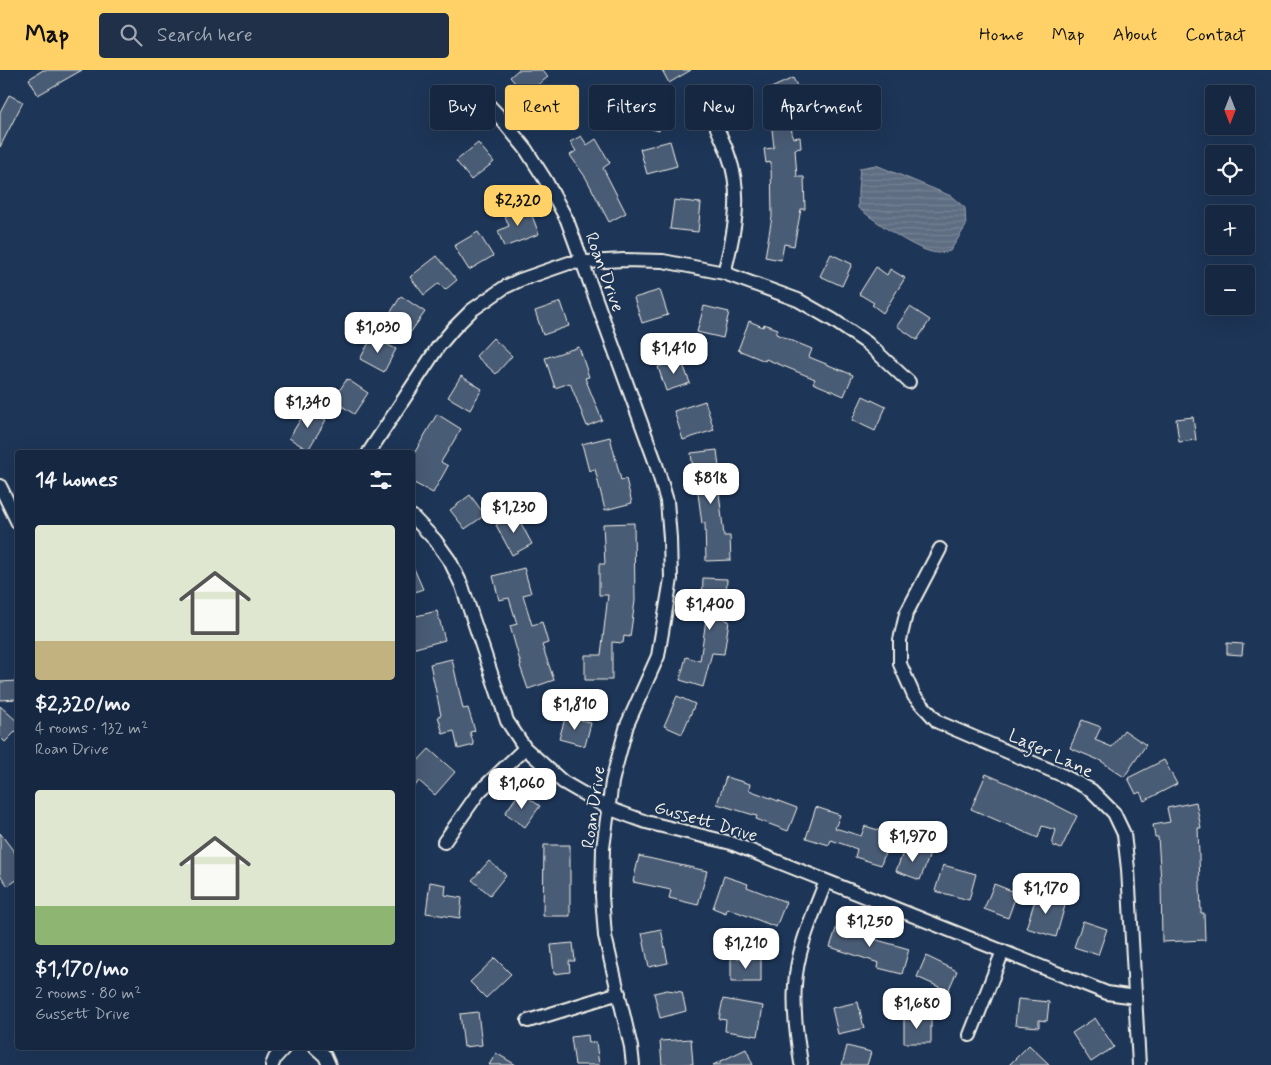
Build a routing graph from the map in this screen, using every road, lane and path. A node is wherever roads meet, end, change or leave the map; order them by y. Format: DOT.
graph roads {
  1 [pos="495,112"];
  2 [pos="719,130"];
  3 [pos="583,262"];
  4 [pos="724,273"];
  5 [pos="910,382"];
  6 [pos="370,450"];
  7 [pos="0,486"];
  8 [pos="15,517"];
  9 [pos="415,519"];
  10 [pos="940,549"];
  11 [pos="525,748"];
  12 [pos="608,808"];
  13 [pos="444,842"];
  14 [pos="826,882"];
  15 [pos="1002,952"];
  16 [pos="619,993"];
  17 [pos="1135,997"];
  18 [pos="528,1021"];
  19 [pos="970,1035"];
  20 [pos="318,1050"];
  21 [pos="801,1063"];
  22 [pos="329,1065"];
  23 [pos="633,1065"];
  24 [pos="1139,1065"];
  1 -- 3 [label="street, Roan Drive"];
  2 -- 4 [label="street"];
  3 -- 4 [label="street"];
  3 -- 6 [label="street"];
  3 -- 12 [label="street, Roan Drive"];
  4 -- 5 [label="street"];
  7 -- 8 [label="street"];
  9 -- 11 [label="street, Gussett Drive"];
  10 -- 17 [label="street, Lager Lane"];
  11 -- 12 [label="street, Gussett Drive"];
  11 -- 13 [label="street"];
  12 -- 14 [label="street, Gussett Drive"];
  12 -- 16 [label="street, Roan Drive"];
  14 -- 15 [label="street, Gussett Drive"];
  14 -- 21 [label="street"];
  15 -- 17 [label="street, Gussett Drive"];
  15 -- 19 [label="street"];
  16 -- 18 [label="street"];
  16 -- 23 [label="street, Roan Drive"];
  17 -- 24 [label="street, Lager Lane"];
  20 -- 22 [label="street"];
}
